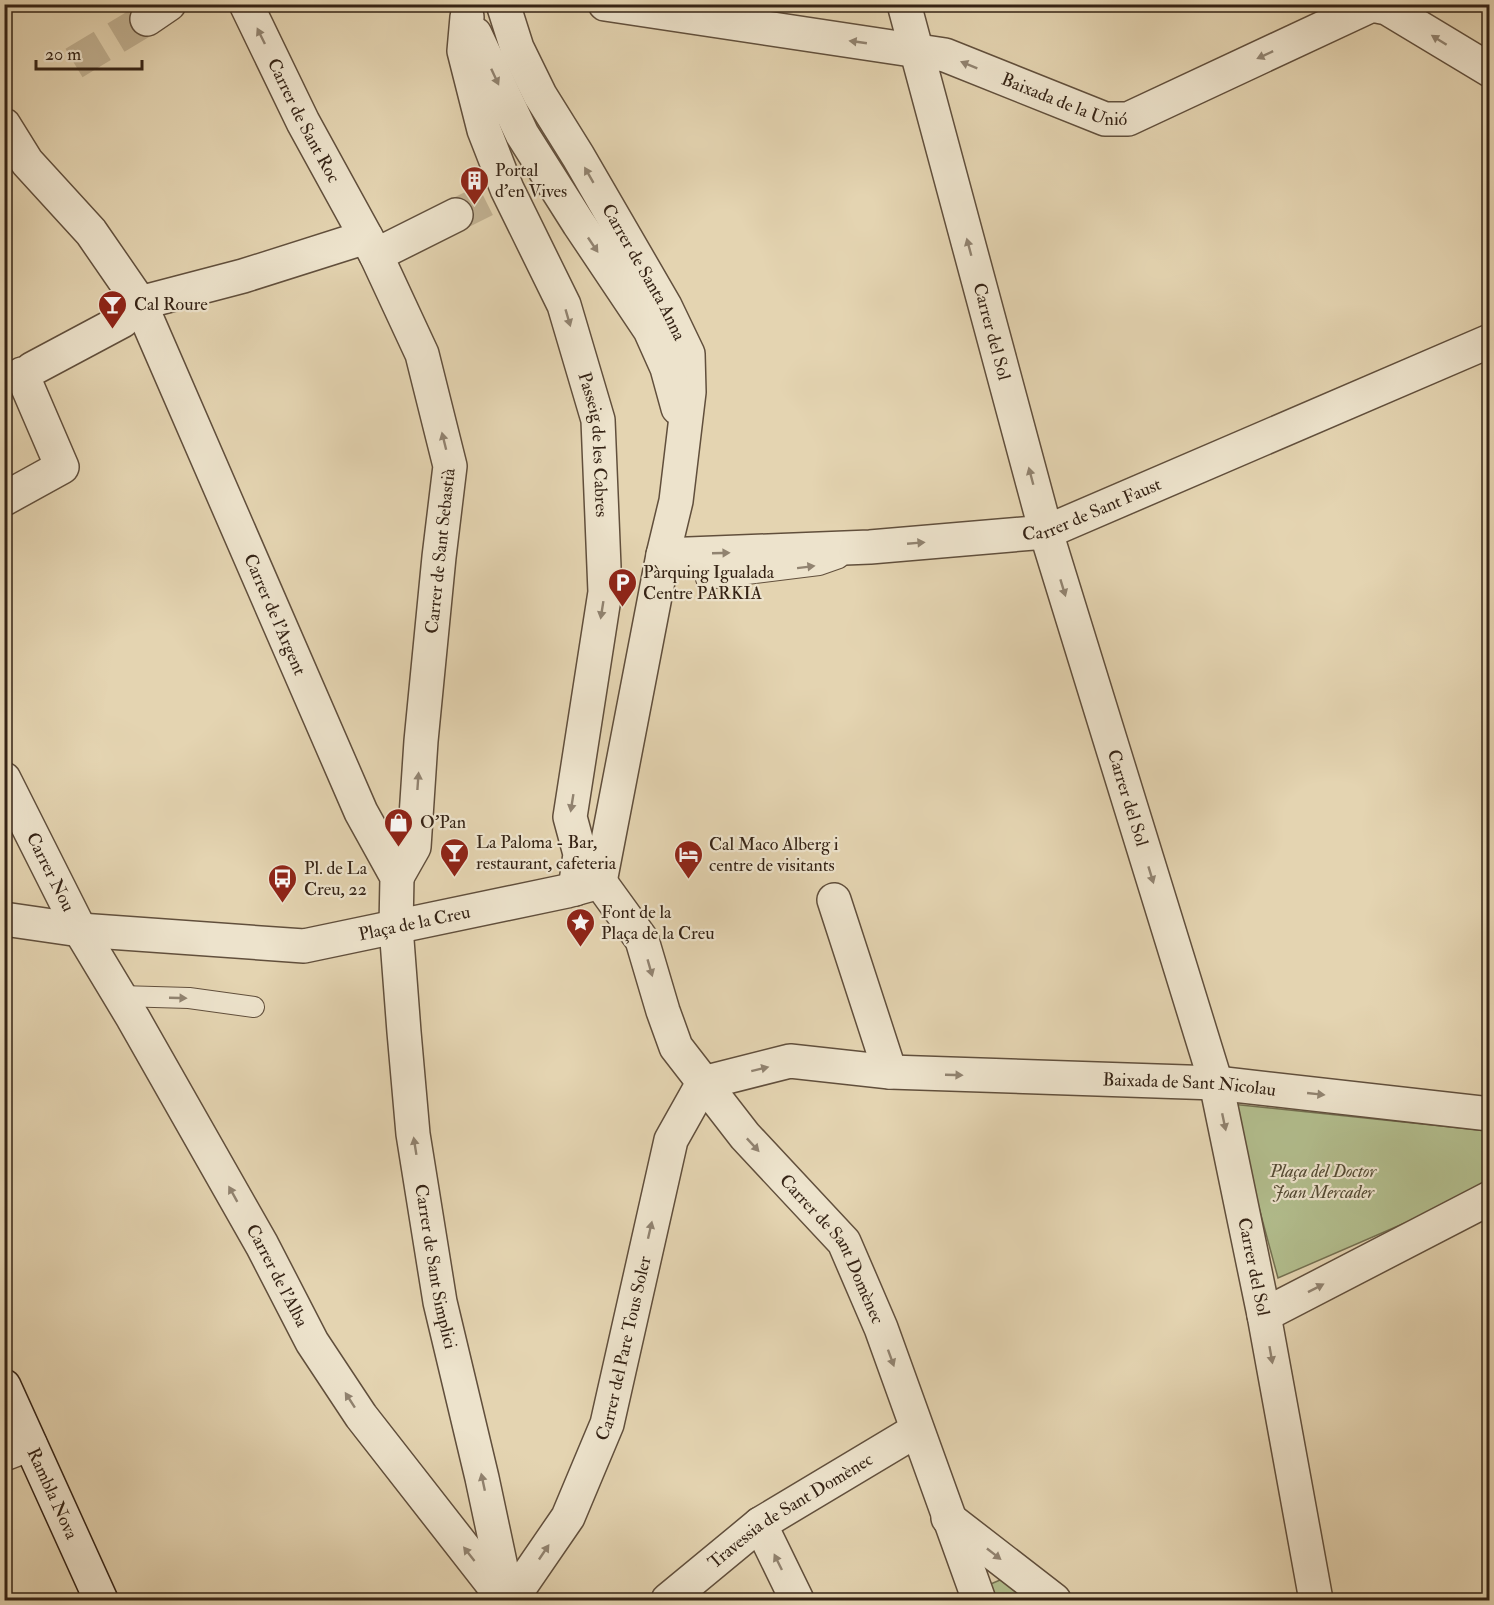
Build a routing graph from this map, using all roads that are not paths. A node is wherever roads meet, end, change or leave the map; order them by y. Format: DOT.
graph roads {
  1 [pos="246,4"];
  2 [pos="503,4"];
  3 [pos="605,4"];
  4 [pos="904,4"];
  5 [pos="465,11"];
  6 [pos="916,51"];
  7 [pos="1490,70"];
  8 [pos="4,125"];
  9 [pos="16,164"];
  10 [pos="456,214"];
  11 [pos="371,246"];
  12 [pos="140,303"];
  13 [pos="1490,341"];
  14 [pos="683,439"];
  15 [pos="4,500"];
  16 [pos="1046,532"];
  17 [pos="870,547"];
  18 [pos="663,555"];
  19 [pos="706,579"];
  20 [pos="4,779"];
  21 [pos="397,877"];
  22 [pos="587,885"];
  23 [pos="834,900"];
  24 [pos="4,919"];
  25 [pos="396,927"];
  26 [pos="80,930"];
  27 [pos="120,996"];
  28 [pos="254,1007"];
  29 [pos="890,1072"];
  30 [pos="703,1083"];
  31 [pos="1216,1083"];
  32 [pos="1490,1114"];
  33 [pos="1490,1198"];
  34 [pos="1264,1314"];
  35 [pos="4,1386"];
  36 [pos="917,1430"];
  37 [pos="17,1449"];
  38 [pos="948,1518"];
  39 [pos="759,1524"];
  40 [pos="102,1600"];
  41 [pos="508,1600"];
  42 [pos="668,1600"];
  43 [pos="797,1600"];
  44 [pos="979,1600"];
  45 [pos="1054,1600"];
  46 [pos="1317,1600"];
  11 -- 1 [label="street, Carrer de Sant Roc, one-way"];
  14 -- 2 [label="street, Carrer de Santa Anna, one-way"];
  6 -- 3 [label="street, Baixada de la Unió, one-way"];
  4 -- 6 [label="street, Carrer del Sol"];
  5 -- 14 [label="street, Passeig de les Cabres, one-way"];
  5 -- 22 [label="street, Passeig de les Cabres, one-way"];
  7 -- 6 [label="street, Baixada de la Unió, one-way"];
  16 -- 6 [label="street, Carrer del Sol, one-way"];
  8 -- 9 [label="street, Carrer de l'Argent"];
  9 -- 12 [label="street, Carrer de l'Argent"];
  10 -- 11 [label="street"];
  11 -- 12 [label="street"];
  21 -- 11 [label="street, Carrer de Sant Sebastià, one-way"];
  12 -- 15 [label="street"];
  12 -- 21 [label="street, Carrer de l'Argent"];
  13 -- 16 [label="street, Carrer de Sant Faust"];
  14 -- 18 [label="street, Carrer de Santa Anna"];
  17 -- 16 [label="street, Carrer de Sant Faust, one-way"];
  16 -- 31 [label="street, Carrer del Sol, one-way"];
  18 -- 17 [label="street, Carrer de Sant Faust, one-way"];
  19 -- 17 [label="lane, one-way"];
  18 -- 22 [label="street, Carrer de Santa Anna"];
  20 -- 26 [label="street, Carrer Nou"];
  21 -- 25 [label="street"];
  22 -- 25 [label="street, Plaça de la Creu"];
  22 -- 30 [label="street, Carrer de Sant Domènec, one-way"];
  23 -- 29 [label="street"];
  24 -- 26 [label="street, Plaça de la Creu"];
  25 -- 26 [label="street, Plaça de la Creu"];
  41 -- 25 [label="street, Carrer de Sant Simplici, one-way"];
  26 -- 27 [label="street, Carrer de l'Alba"];
  27 -- 28 [label="lane, one-way"];
  41 -- 27 [label="street, Carrer de l'Alba, one-way"];
  30 -- 29 [label="street, Baixada de Sant Nicolau, one-way"];
  29 -- 31 [label="street, Baixada de Sant Nicolau, one-way"];
  30 -- 36 [label="street, Carrer de Sant Domènec, one-way"];
  41 -- 30 [label="street, Carrer del Pare Tous Soler, one-way"];
  31 -- 32 [label="street, Baixada de Sant Nicolau, one-way"];
  31 -- 34 [label="street, Carrer del Sol, one-way"];
  34 -- 33 [label="street, one-way"];
  34 -- 46 [label="street, Carrer del Sol, one-way"];
  35 -- 37 [label="street, Rambla Nova"];
  36 -- 38 [label="street, Carrer de Sant Domènec"];
  36 -- 39 [label="street, Travessia de Sant Domènec"];
  37 -- 40 [label="street, Rambla Nova"];
  38 -- 44 [label="street, Carrer de Sant Domènec"];
  38 -- 45 [label="street, one-way"];
  39 -- 42 [label="street, Travessia de Sant Domènec"];
  43 -- 39 [label="street, one-way"];
}
